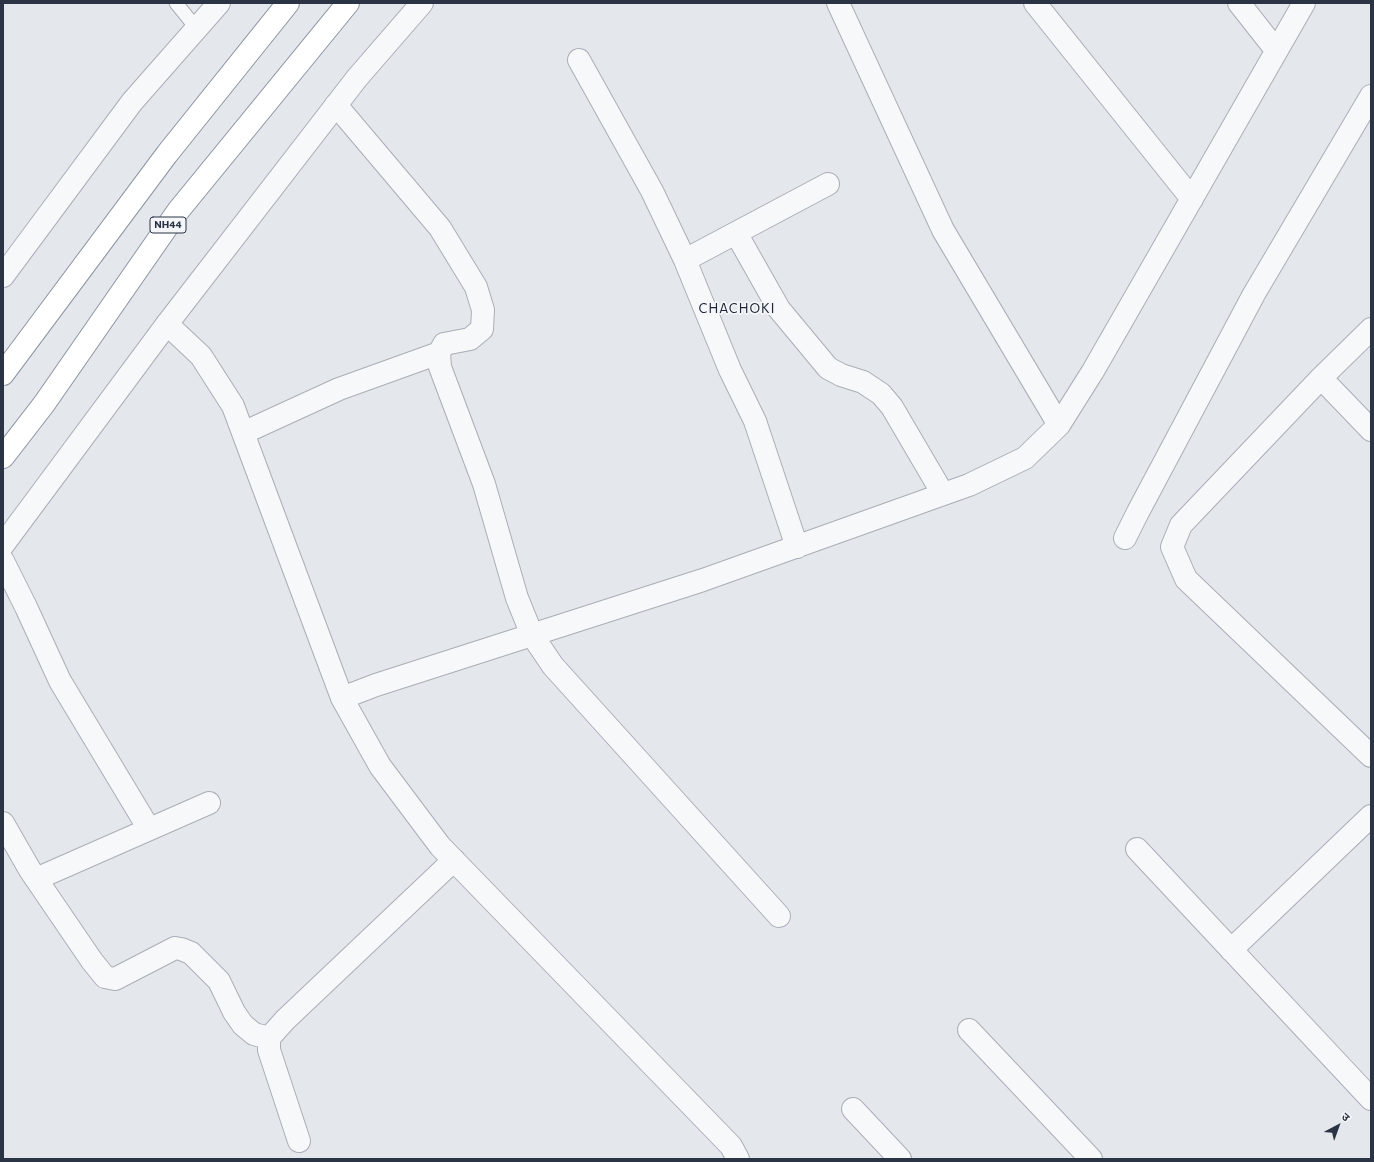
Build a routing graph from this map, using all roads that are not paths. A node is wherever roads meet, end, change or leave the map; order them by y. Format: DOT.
graph roads {
  1 [pos="176,3"];
  2 [pos="219,3"];
  3 [pos="288,3"];
  4 [pos="348,3"];
  5 [pos="422,3"];
  6 [pos="838,3"];
  7 [pos="1035,3"];
  8 [pos="1239,3"];
  9 [pos="1304,3"];
  10 [pos="197,29"];
  11 [pos="1276,50"];
  12 [pos="579,60"];
  13 [pos="1371,96"];
  14 [pos="336,105"];
  15 [pos="828,184"];
  16 [pos="1192,199"];
  17 [pos="736,233"];
  18 [pos="684,260"];
  19 [pos="3,276"];
  20 [pos="167,324"];
  21 [pos="1371,329"];
  22 [pos="439,353"];
  23 [pos="3,374"];
  24 [pos="1321,378"];
  25 [pos="1059,425"];
  26 [pos="1371,430"];
  27 [pos="243,433"];
  28 [pos="3,457"];
  29 [pos="943,494"];
  30 [pos="1125,538"];
  31 [pos="3,545"];
  32 [pos="797,547"];
  33 [pos="3,561"];
  34 [pos="532,635"];
  35 [pos="342,698"];
  36 [pos="1371,756"];
  37 [pos="209,803"];
  38 [pos="1371,816"];
  39 [pos="3,823"];
  40 [pos="149,829"];
  41 [pos="1137,849"];
  42 [pos="454,860"];
  43 [pos="36,879"];
  44 [pos="779,916"];
  45 [pos="1231,950"];
  46 [pos="969,1030"];
  47 [pos="269,1038"];
  48 [pos="1371,1099"];
  49 [pos="853,1109"];
  50 [pos="299,1142"];
  51 [pos="738,1159"];
  52 [pos="900,1159"];
  53 [pos="1091,1159"];
  1 -- 10 [label="lane"];
  2 -- 10 [label="street"];
  3 -- 23 [label="highway"];
  4 -- 28 [label="highway, NH44"];
  5 -- 14 [label="street"];
  6 -- 25 [label="street"];
  7 -- 16 [label="street"];
  8 -- 11 [label="street"];
  9 -- 11 [label="street"];
  10 -- 19 [label="street"];
  11 -- 16 [label="street"];
  12 -- 18 [label="street"];
  13 -- 30 [label="street"];
  14 -- 20 [label="street"];
  14 -- 22 [label="street"];
  15 -- 17 [label="street"];
  16 -- 25 [label="street"];
  17 -- 18 [label="street"];
  17 -- 29 [label="street"];
  18 -- 32 [label="street"];
  20 -- 27 [label="street"];
  20 -- 31 [label="street"];
  21 -- 24 [label="street"];
  22 -- 27 [label="street"];
  22 -- 34 [label="street"];
  24 -- 26 [label="street"];
  24 -- 36 [label="street"];
  25 -- 29 [label="street"];
  27 -- 35 [label="street"];
  29 -- 32 [label="street"];
  32 -- 34 [label="street"];
  33 -- 40 [label="street"];
  34 -- 35 [label="street"];
  34 -- 44 [label="street"];
  35 -- 42 [label="street"];
  37 -- 40 [label="street"];
  38 -- 45 [label="street"];
  39 -- 43 [label="street"];
  40 -- 43 [label="street"];
  41 -- 45 [label="street"];
  42 -- 47 [label="street"];
  42 -- 51 [label="street"];
  43 -- 47 [label="street"];
  45 -- 48 [label="street"];
  46 -- 53 [label="street"];
  47 -- 50 [label="street"];
  49 -- 52 [label="street"];
}
